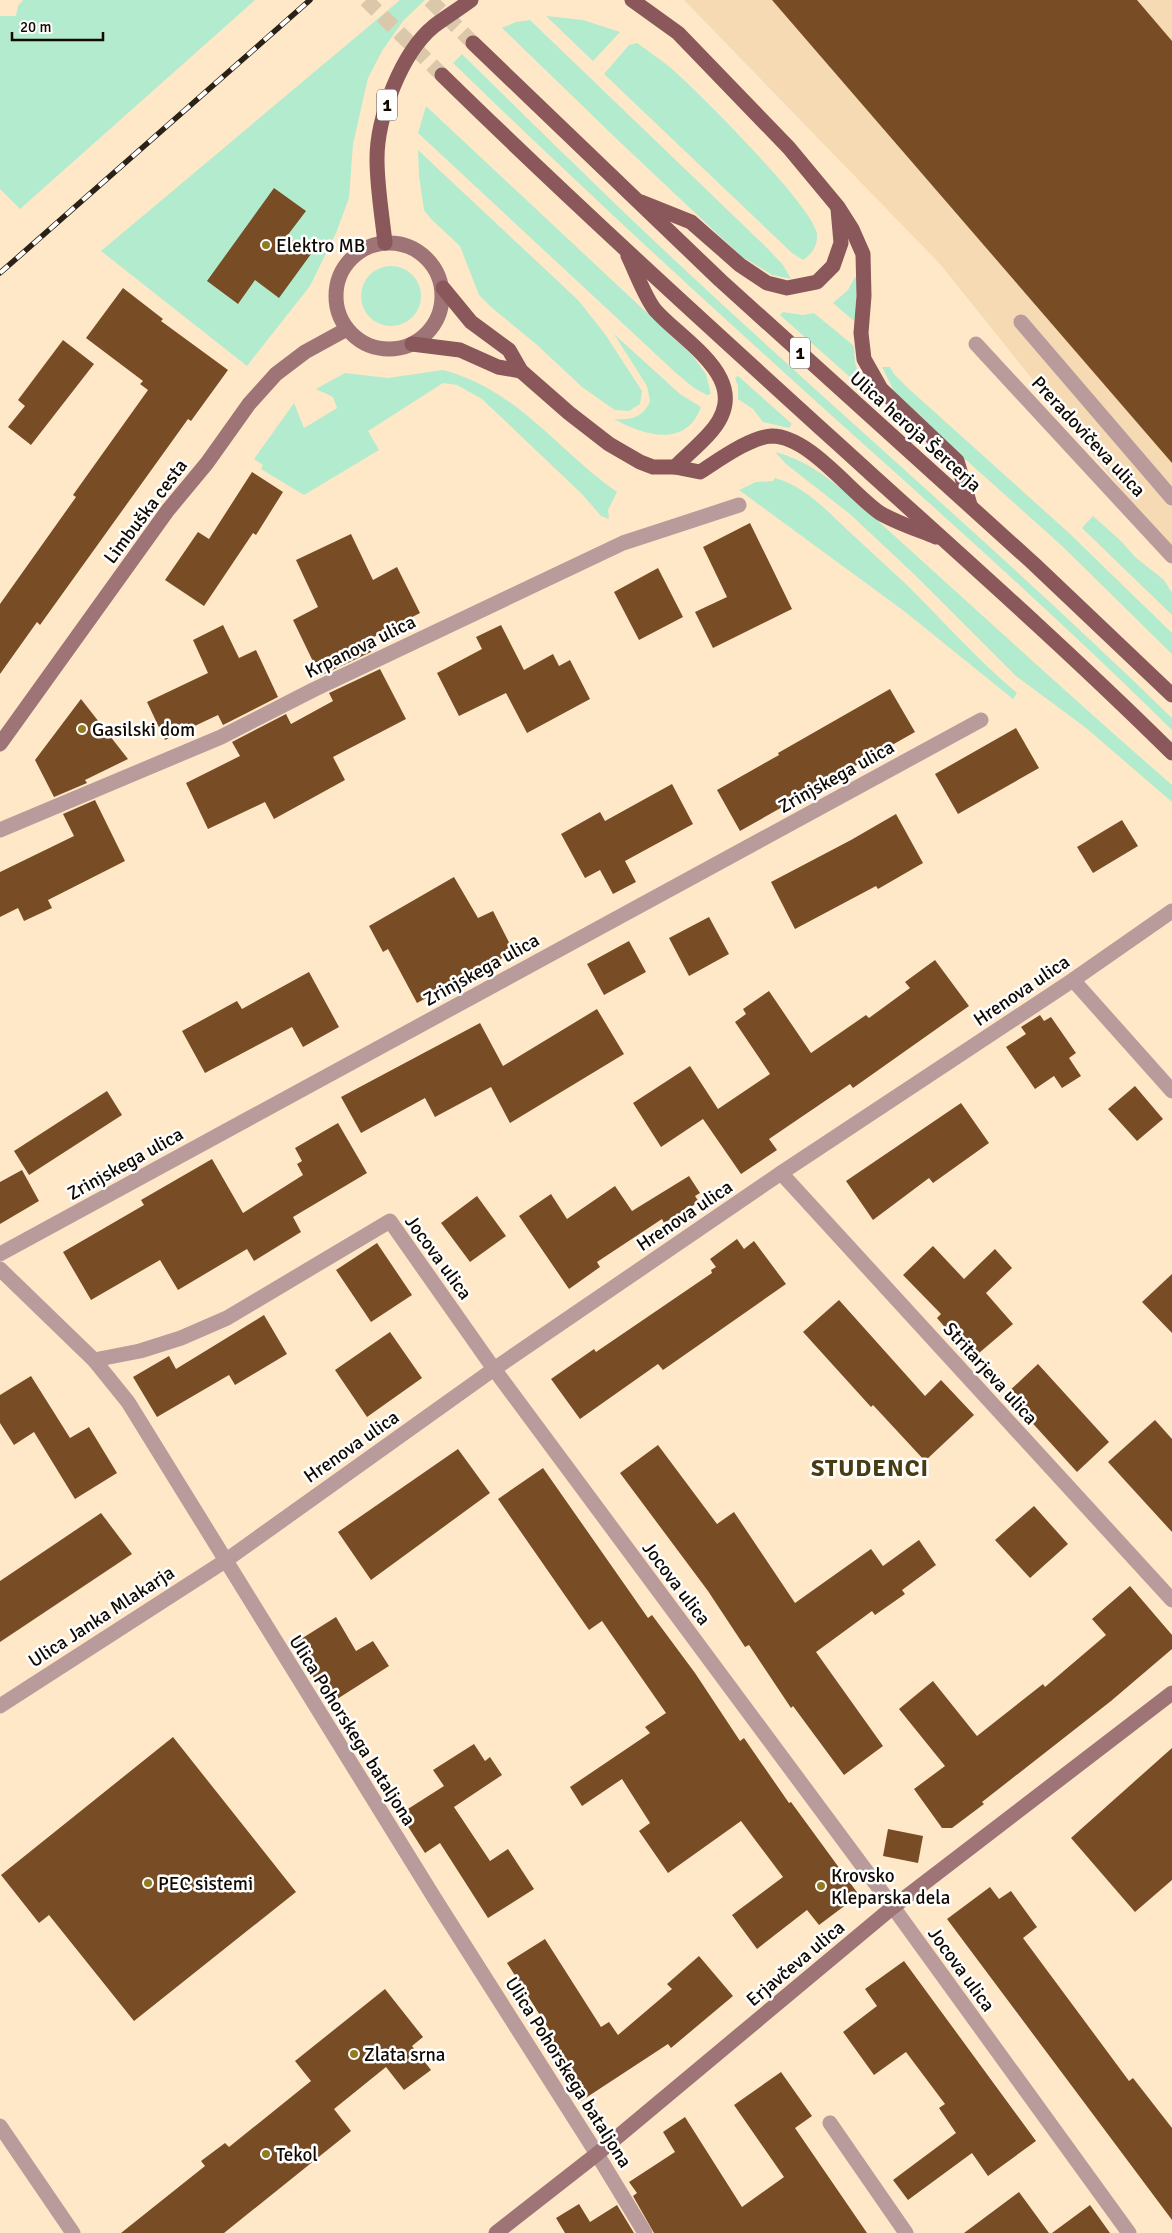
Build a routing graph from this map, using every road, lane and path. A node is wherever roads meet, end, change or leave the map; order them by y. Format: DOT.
graph roads {
  1 [pos="471,0"];
  2 [pos="632,0"];
  3 [pos="473,43"];
  4 [pos="442,75"];
  5 [pos="632,198"];
  6 [pos="838,207"];
  7 [pos="385,243"];
  8 [pos="624,248"];
  9 [pos="442,288"];
  10 [pos="1021,322"];
  11 [pos="347,329"];
  12 [pos="412,344"];
  13 [pos="976,344"];
  14 [pos="521,371"];
  15 [pos="675,467"];
  16 [pos="1172,498"];
  17 [pos="739,505"];
  18 [pos="970,505"];
  19 [pos="949,543"];
  20 [pos="1170,550"];
  21 [pos="1172,695"];
  22 [pos="981,720"];
  23 [pos="0,744"];
  24 [pos="1172,754"];
  25 [pos="0,830"];
  26 [pos="1172,911"];
  27 [pos="1073,980"];
  28 [pos="1172,1091"];
  29 [pos="781,1173"];
  30 [pos="0,1254"];
  31 [pos="0,1269"];
  32 [pos="94,1360"];
  33 [pos="494,1369"];
  34 [pos="225,1561"];
  35 [pos="1172,1600"];
  36 [pos="1172,1693"];
  37 [pos="0,1706"];
  38 [pos="893,1907"];
  39 [pos="830,2123"];
  40 [pos="0,2126"];
  41 [pos="598,2154"];
  42 [pos="73,2233"];
  43 [pos="496,2233"];
  44 [pos="645,2233"];
  45 [pos="906,2233"];
  46 [pos="1129,2233"];
  1 -- 7 [label="main road, 1"];
  2 -- 6 [label="main road"];
  3 -- 5 [label="main road, 1"];
  4 -- 8 [label="main road, 1"];
  5 -- 6 [label="main road, 1"];
  5 -- 18 [label="main road, Ulica heroja Šercerja / 1"];
  6 -- 18 [label="main road"];
  7 -- 9 [label="main road"];
  7 -- 11 [label="main road"];
  8 -- 15 [label="main road, 1"];
  8 -- 19 [label="main road, 1"];
  9 -- 12 [label="main road"];
  9 -- 14 [label="main road, 1"];
  10 -- 16 [label="street"];
  11 -- 12 [label="main road"];
  11 -- 23 [label="main road, Limbuška cesta"];
  12 -- 14 [label="main road"];
  13 -- 20 [label="street, Preradovičeva ulica"];
  14 -- 15 [label="main road, 1"];
  15 -- 19 [label="main road, 1"];
  17 -- 25 [label="street, Krpanova ulica"];
  18 -- 21 [label="main road, Ulica heroja Šercerja / 1"];
  19 -- 24 [label="main road, 1"];
  22 -- 30 [label="street, Zrinjskega ulica"];
  26 -- 27 [label="street, Hrenova ulica"];
  27 -- 28 [label="street"];
  27 -- 29 [label="street, Hrenova ulica"];
  29 -- 33 [label="street, Hrenova ulica"];
  29 -- 35 [label="street, Stritarjeva ulica"];
  31 -- 32 [label="street, Ulica Pohorskega bataljona"];
  32 -- 33 [label="street, Jocova ulica"];
  32 -- 34 [label="street, Ulica Pohorskega bataljona"];
  33 -- 34 [label="street, Hrenova ulica"];
  33 -- 38 [label="street, Jocova ulica"];
  34 -- 37 [label="street, Ulica Janka Mlakarja"];
  34 -- 41 [label="street, Ulica Pohorskega bataljona"];
  36 -- 38 [label="main road, Erjavčeva ulica"];
  38 -- 41 [label="main road, Erjavčeva ulica"];
  38 -- 46 [label="street, Jocova ulica"];
  39 -- 45 [label="street"];
  40 -- 42 [label="street"];
  41 -- 43 [label="main road, Erjavčeva ulica"];
  41 -- 44 [label="street, Ulica Pohorskega bataljona"];
}
